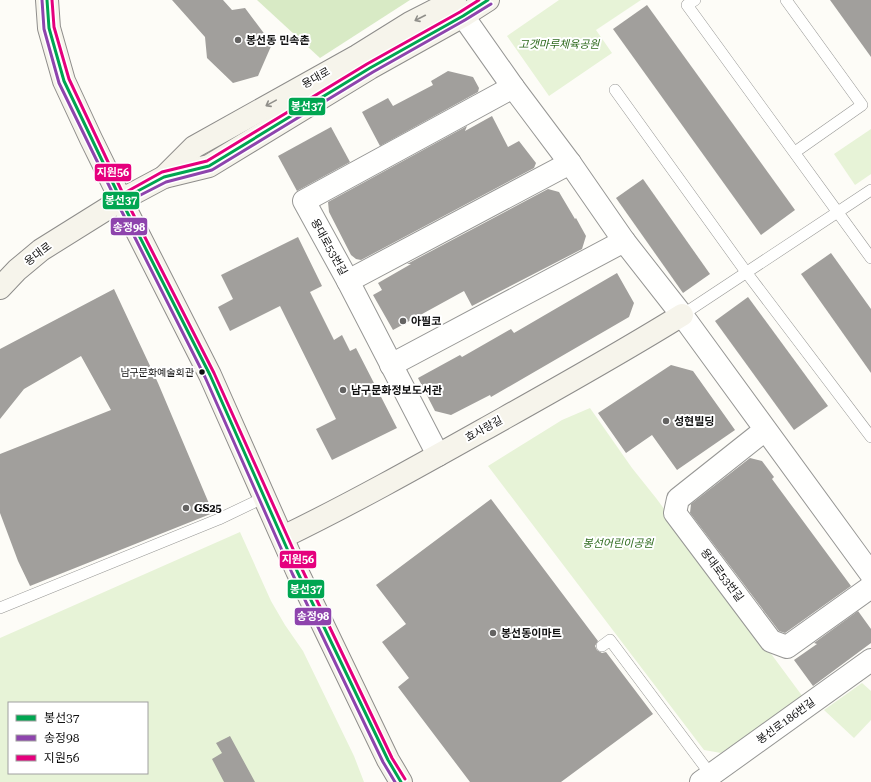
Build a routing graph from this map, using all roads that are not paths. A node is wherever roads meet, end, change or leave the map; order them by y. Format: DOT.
graph roads {
  1 [pos="47,0"];
  2 [pos="488,0"];
  3 [pos="695,0"];
  4 [pos="786,0"];
  5 [pos="459,8"];
  6 [pos="513,87"];
  7 [pos="615,90"];
  8 [pos="795,152"];
  9 [pos="570,163"];
  10 [pos="871,190"];
  11 [pos="121,200"];
  12 [pos="838,212"];
  13 [pos="624,241"];
  14 [pos="871,258"];
  15 [pos="746,272"];
  16 [pos="348,281"];
  17 [pos="0,288"];
  18 [pos="682,316"];
  19 [pos="391,365"];
  20 [pos="764,430"];
  21 [pos="871,437"];
  22 [pos="438,455"];
  23 [pos="265,497"];
  24 [pos="283,537"];
  25 [pos="871,574"];
  26 [pos="871,588"];
  27 [pos="0,608"];
  28 [pos="602,646"];
  29 [pos="871,660"];
  30 [pos="706,779"];
  31 [pos="400,782"];
  1 -- 11 [label="street"];
  2 -- 5 [label="street, 용대로"];
  3 -- 8 [label="lane"];
  4 -- 8 [label="lane"];
  5 -- 6 [label="street"];
  5 -- 11 [label="street, 용대로"];
  6 -- 9 [label="street"];
  6 -- 16 [label="street, 용대로53번길"];
  7 -- 15 [label="lane"];
  8 -- 12 [label="lane"];
  9 -- 13 [label="street"];
  9 -- 16 [label="street, 용대로53번길"];
  10 -- 12 [label="lane"];
  11 -- 17 [label="street, 용대로"];
  11 -- 23 [label="street"];
  12 -- 14 [label="lane"];
  12 -- 15 [label="lane"];
  13 -- 18 [label="street"];
  13 -- 19 [label="street"];
  15 -- 18 [label="lane"];
  15 -- 21 [label="lane"];
  16 -- 19 [label="street"];
  18 -- 20 [label="street"];
  18 -- 22 [label="street, 효사랑길"];
  19 -- 22 [label="street"];
  20 -- 25 [label="street"];
  20 -- 26 [label="street, 용대로53번길"];
  22 -- 24 [label="street, 효사랑길"];
  23 -- 24 [label="street"];
  23 -- 27 [label="lane"];
  24 -- 31 [label="street"];
  28 -- 30 [label="lane"];
  29 -- 30 [label="street, 봉선로186번길"];
}
